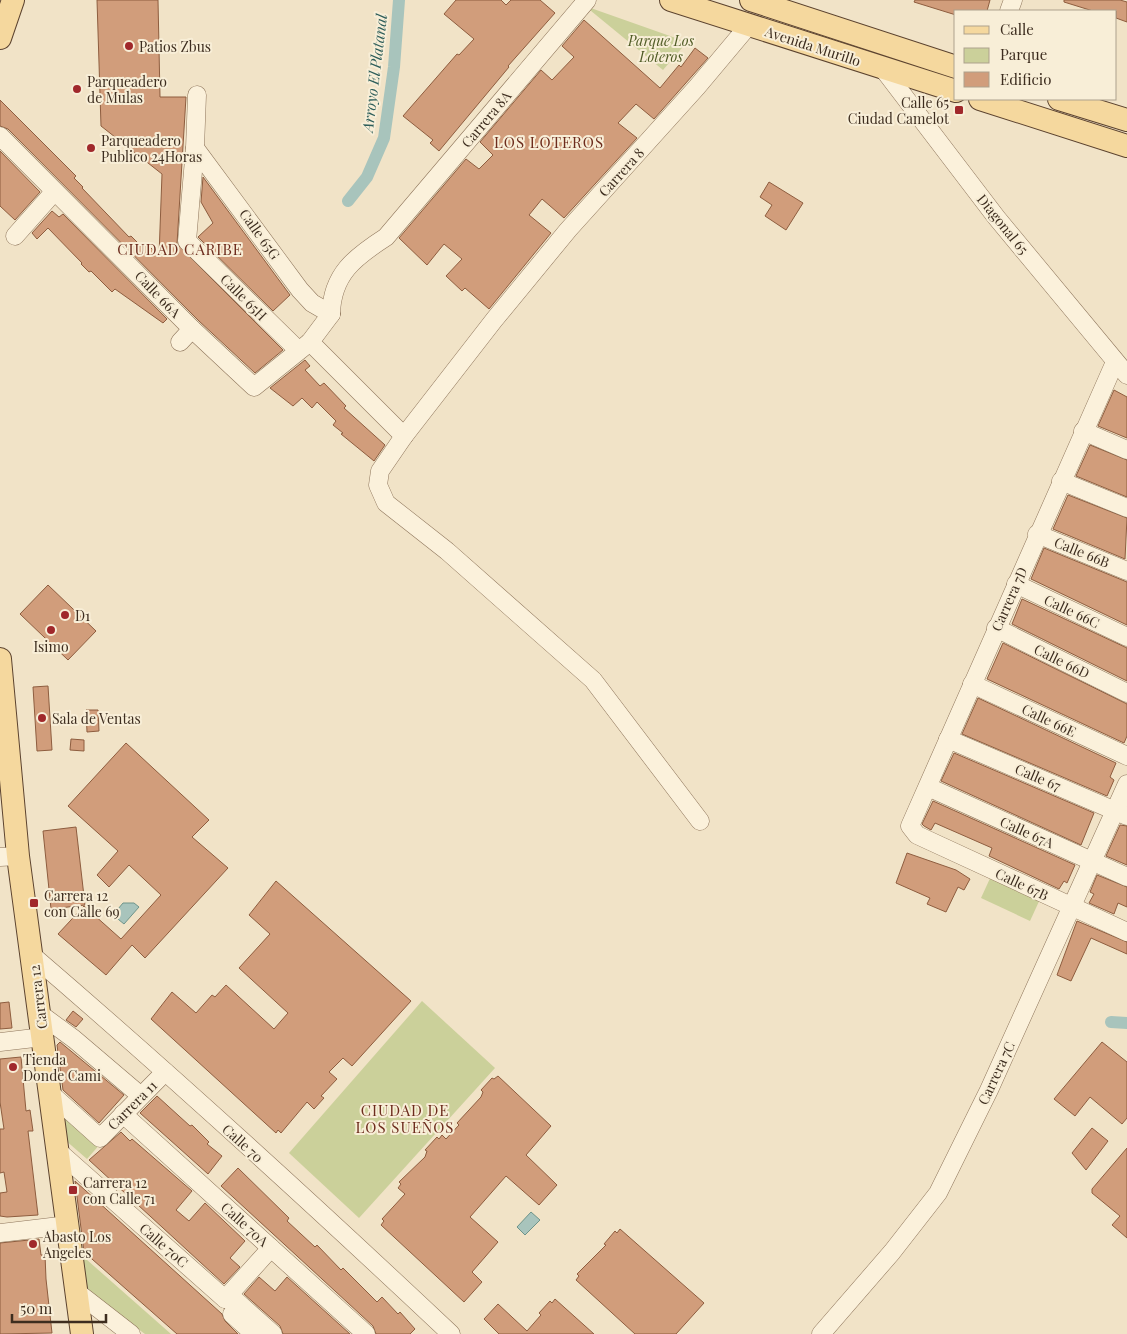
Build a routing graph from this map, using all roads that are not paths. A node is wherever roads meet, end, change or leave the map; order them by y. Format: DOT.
graph roads {
  1 [pos="13,0"];
  2 [pos="587,0"];
  3 [pos="671,0"];
  4 [pos="751,0"];
  5 [pos="749,25"];
  6 [pos="0,38"];
  7 [pos="954,66"];
  8 [pos="884,70"];
  9 [pos="954,90"];
  10 [pos="197,95"];
  11 [pos="983,100"];
  12 [pos="1062,100"];
  13 [pos="1127,120"];
  14 [pos="0,136"];
  15 [pos="1127,146"];
  16 [pos="195,148"];
  17 [pos="54,192"];
  18 [pos="14,236"];
  19 [pos="331,314"];
  20 [pos="304,346"];
  21 [pos="1115,362"];
  22 [pos="1127,375"];
  23 [pos="1083,431"];
  24 [pos="404,436"];
  25 [pos="1127,450"];
  26 [pos="1061,481"];
  27 [pos="1127,508"];
  28 [pos="1037,534"];
  29 [pos="1127,571"];
  30 [pos="1016,584"];
  31 [pos="996,628"];
  32 [pos="1127,637"];
  33 [pos="0,659"];
  34 [pos="972,684"];
  35 [pos="1127,693"];
  36 [pos="948,739"];
  37 [pos="1127,756"];
  38 [pos="1127,784"];
  39 [pos="928,787"];
  40 [pos="1121,813"];
  41 [pos="700,821"];
  42 [pos="917,835"];
  43 [pos="9,857"];
  44 [pos="1092,862"];
  45 [pos="1127,877"];
  46 [pos="1072,907"];
  47 [pos="1127,932"];
  48 [pos="33,956"];
  49 [pos="40,1014"];
  50 [pos="42,1037"];
  51 [pos="0,1042"];
  52 [pos="165,1072"];
  53 [pos="51,1094"];
  54 [pos="141,1096"];
  55 [pos="123,1114"];
  56 [pos="58,1151"];
  57 [pos="68,1226"];
  58 [pos="0,1233"];
  59 [pos="271,1248"];
  60 [pos="77,1292"];
  61 [pos="225,1299"];
  62 [pos="82,1334"];
  63 [pos="132,1334"];
  64 [pos="254,1334"];
  65 [pos="273,1334"];
  66 [pos="366,1334"];
  67 [pos="450,1334"];
  68 [pos="821,1334"];
  1 -- 6 [label="main road"];
  2 -- 19 [label="street, Carrera 8A"];
  3 -- 5 [label="main road, Avenida Murillo"];
  4 -- 7 [label="main road, Avenida Murillo"];
  5 -- 8 [label="main road, Avenida Murillo"];
  5 -- 24 [label="street, Carrera 8"];
  8 -- 9 [label="main road, Avenida Murillo"];
  8 -- 21 [label="street, Diagonal 65"];
  10 -- 16 [label="street, Calle 65H"];
  11 -- 15 [label="main road"];
  12 -- 13 [label="main road"];
  14 -- 17 [label="street, Calle 66A"];
  16 -- 19 [label="street, Calle 65G"];
  16 -- 20 [label="street, Calle 65H"];
  17 -- 18 [label="street"];
  17 -- 20 [label="street, Calle 66A"];
  19 -- 20 [label="street"];
  20 -- 24 [label="street, Calle 65H"];
  21 -- 22 [label="street, Diagonal 65"];
  21 -- 23 [label="street, Carrera 7D"];
  23 -- 25 [label="street"];
  23 -- 26 [label="street, Carrera 7D"];
  24 -- 41 [label="street, Carrera 8"];
  26 -- 27 [label="street"];
  26 -- 28 [label="street, Carrera 7D"];
  28 -- 29 [label="street, Calle 66B"];
  28 -- 30 [label="street, Carrera 7D"];
  30 -- 31 [label="street, Carrera 7D"];
  30 -- 32 [label="street, Calle 66C"];
  31 -- 34 [label="street, Carrera 7D"];
  31 -- 35 [label="street, Calle 66D"];
  33 -- 43 [label="main road, Carrera 12"];
  34 -- 36 [label="street, Carrera 7D"];
  34 -- 37 [label="street, Calle 66E"];
  36 -- 39 [label="street, Carrera 7D"];
  36 -- 40 [label="street, Calle 67"];
  38 -- 40 [label="street, Carrera 7C"];
  39 -- 42 [label="street, Carrera 7D"];
  39 -- 44 [label="street, Calle 67A"];
  40 -- 44 [label="street, Carrera 7C"];
  42 -- 46 [label="street, Calle 67B"];
  43 -- 48 [label="main road, Carrera 12"];
  44 -- 45 [label="street, Calle 67A"];
  44 -- 46 [label="street, Carrera 7C"];
  46 -- 47 [label="street, Calle 67B"];
  46 -- 68 [label="street, Carrera 7C"];
  48 -- 49 [label="main road, Carrera 12"];
  48 -- 52 [label="street, Calle 70"];
  49 -- 50 [label="main road, Carrera 12"];
  49 -- 54 [label="street"];
  50 -- 51 [label="street"];
  50 -- 53 [label="main road, Carrera 12"];
  52 -- 54 [label="street, Carrera 11"];
  52 -- 67 [label="street, Calle 70"];
  53 -- 55 [label="street, Carrera 11"];
  53 -- 56 [label="main road, Carrera 12"];
  54 -- 55 [label="street, Carrera 11"];
  55 -- 59 [label="street, Calle 70A"];
  56 -- 57 [label="main road, Carrera 12"];
  56 -- 61 [label="street, Calle 70C"];
  57 -- 58 [label="street"];
  57 -- 60 [label="main road, Carrera 12"];
  59 -- 61 [label="street"];
  59 -- 66 [label="street, Calle 70A"];
  60 -- 62 [label="main road, Carrera 12"];
  60 -- 63 [label="street"];
  61 -- 64 [label="street, Calle 70C"];
  61 -- 65 [label="street, Calle 70C"];
}
